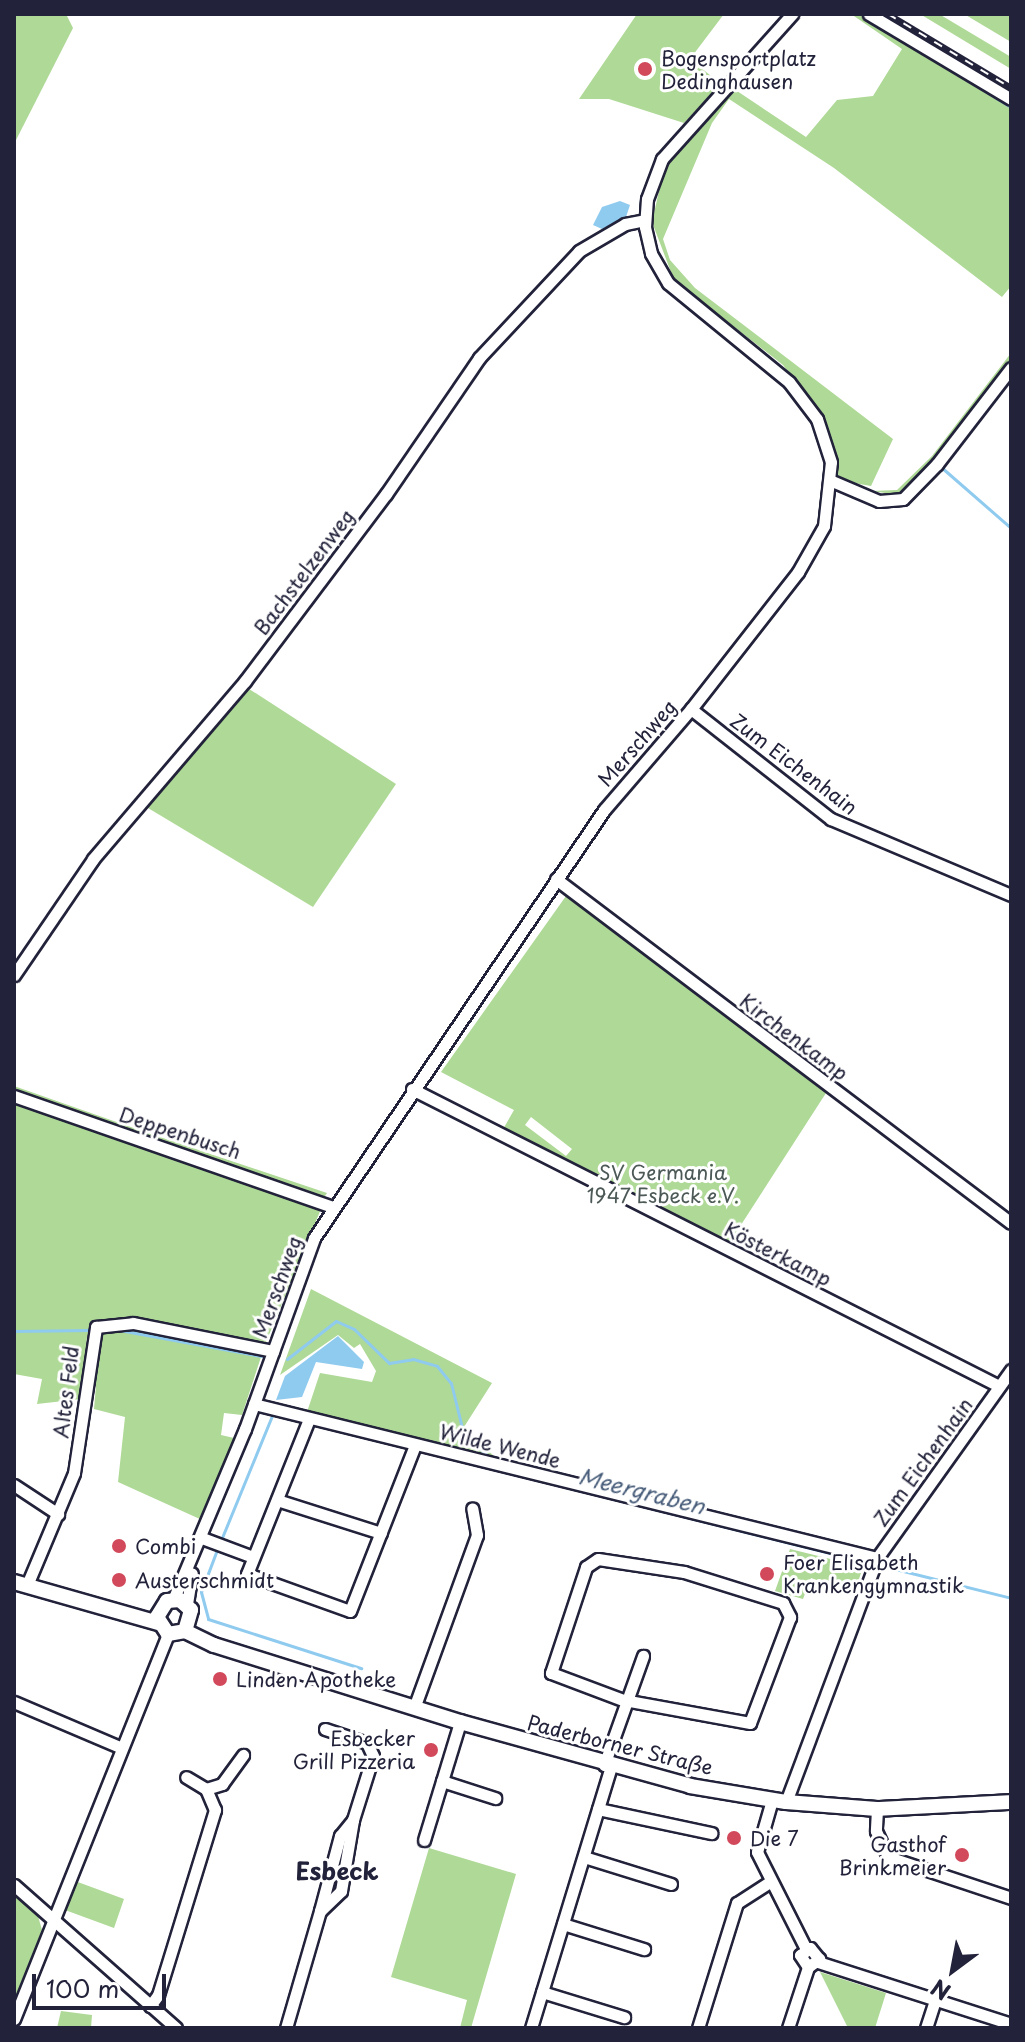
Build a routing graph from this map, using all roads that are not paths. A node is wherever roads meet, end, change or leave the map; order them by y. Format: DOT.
graph roads {
  1 [pos="792,14"];
  2 [pos="869,14"];
  3 [pos="1011,99"];
  4 [pos="645,220"];
  5 [pos="1011,368"];
  6 [pos="832,481"];
  7 [pos="691,709"];
  8 [pos="556,879"];
  9 [pos="1011,895"];
  10 [pos="14,975"];
  11 [pos="412,1089"];
  12 [pos="14,1096"];
  13 [pos="333,1207"];
  14 [pos="1011,1223"];
  15 [pos="273,1351"];
  16 [pos="1011,1370"];
  17 [pos="999,1386"];
  18 [pos="254,1404"];
  19 [pos="309,1419"];
  20 [pos="415,1445"];
  21 [pos="14,1485"];
  22 [pos="277,1500"];
  23 [pos="472,1508"];
  24 [pos="58,1514"];
  25 [pos="381,1533"];
  26 [pos="202,1538"];
  27 [pos="253,1557"];
  28 [pos="877,1558"];
  29 [pos="20,1584"];
  30 [pos="184,1607"];
  31 [pos="161,1623"];
  32 [pos="185,1631"];
  33 [pos="230,1649"];
  34 [pos="643,1656"];
  35 [pos="623,1700"];
  36 [pos="14,1702"];
  37 [pos="414,1708"];
  38 [pos="460,1722"];
  39 [pos="325,1729"];
  40 [pos="122,1748"];
  41 [pos="243,1755"];
  42 [pos="608,1766"];
  43 [pos="186,1777"];
  44 [pos="442,1781"];
  45 [pos="206,1789"];
  46 [pos="495,1798"];
  47 [pos="779,1801"];
  48 [pos="1011,1802"];
  49 [pos="598,1809"];
  50 [pos="877,1809"];
  51 [pos="711,1833"];
  52 [pos="424,1840"];
  53 [pos="584,1857"];
  54 [pos="771,1881"];
  55 [pos="671,1884"];
  56 [pos="14,1885"];
  57 [pos="1011,1898"];
  58 [pos="54,1921"];
  59 [pos="563,1924"];
  60 [pos="644,1949"];
  61 [pos="813,1964"];
  62 [pos="542,1992"];
  63 [pos="935,2000"];
  64 [pos="150,2006"];
  65 [pos="624,2017"];
  66 [pos="14,2019"];
  67 [pos="1011,2024"];
  68 [pos="176,2028"];
  69 [pos="286,2028"];
  70 [pos="531,2028"];
  71 [pos="698,2028"];
  72 [pos="788,2028"];
  73 [pos="926,2028"];
  1 -- 4 [label="street, Merschweg"];
  2 -- 3 [label="street"];
  4 -- 6 [label="street, Merschweg"];
  4 -- 10 [label="street, Bachstelzenweg"];
  5 -- 6 [label="street"];
  6 -- 7 [label="street, Merschweg"];
  7 -- 8 [label="street, Merschweg"];
  7 -- 9 [label="street, Zum Eichenhain"];
  8 -- 11 [label="street, Merschweg"];
  8 -- 14 [label="street, Kirchenkamp"];
  11 -- 13 [label="street, Merschweg"];
  11 -- 17 [label="street, Kösterkamp"];
  12 -- 13 [label="street, Deppenbusch"];
  13 -- 15 [label="street, Merschweg"];
  15 -- 18 [label="street, Merschweg"];
  15 -- 24 [label="street, Altes Feld"];
  16 -- 17 [label="street, Zum Eichenhain"];
  17 -- 28 [label="street, Zum Eichenhain"];
  18 -- 19 [label="street, Wilde Wende"];
  18 -- 26 [label="street, Merschweg"];
  19 -- 20 [label="street, Wilde Wende"];
  19 -- 22 [label="street"];
  20 -- 25 [label="street"];
  20 -- 28 [label="street, Wilde Wende"];
  21 -- 24 [label="street"];
  22 -- 25 [label="street"];
  22 -- 27 [label="street"];
  23 -- 37 [label="street"];
  24 -- 29 [label="street, Altes Feld"];
  25 -- 27 [label="street"];
  26 -- 27 [label="street"];
  26 -- 30 [label="street, Merschweg"];
  28 -- 47 [label="street, Zum Eichenhain"];
  29 -- 31 [label="main road"];
  30 -- 31 [label="main road"];
  30 -- 32 [label="main road"];
  30 -- 33 [label="main road, Paderborner Straße"];
  31 -- 32 [label="main road"];
  31 -- 40 [label="street"];
  32 -- 33 [label="main road, Paderborner Straße"];
  33 -- 37 [label="main road, Paderborner Straße"];
  34 -- 35 [label="street"];
  35 -- 35 [label="street"];
  35 -- 42 [label="street"];
  36 -- 40 [label="street"];
  37 -- 38 [label="main road, Paderborner Straße"];
  38 -- 42 [label="main road, Paderborner Straße"];
  38 -- 44 [label="street"];
  39 -- 69 [label="street"];
  40 -- 58 [label="street"];
  41 -- 45 [label="street"];
  42 -- 47 [label="main road, Paderborner Straße"];
  42 -- 49 [label="street"];
  43 -- 45 [label="street"];
  44 -- 46 [label="street"];
  44 -- 52 [label="street"];
  45 -- 64 [label="street"];
  47 -- 50 [label="main road, Paderborner Straße"];
  47 -- 54 [label="street, Zum Eichenhain"];
  48 -- 50 [label="main road, Paderborner Straße"];
  49 -- 51 [label="street"];
  49 -- 53 [label="street"];
  50 -- 57 [label="street"];
  53 -- 55 [label="street"];
  53 -- 59 [label="street"];
  54 -- 61 [label="street, Zum Eichenhain"];
  54 -- 71 [label="street"];
  56 -- 58 [label="street"];
  58 -- 64 [label="street"];
  58 -- 66 [label="street"];
  59 -- 60 [label="street"];
  59 -- 62 [label="street"];
  61 -- 63 [label="street"];
  61 -- 72 [label="street"];
  62 -- 65 [label="street"];
  62 -- 70 [label="street"];
  63 -- 67 [label="street"];
  63 -- 73 [label="street"];
  64 -- 68 [label="street"];
}
